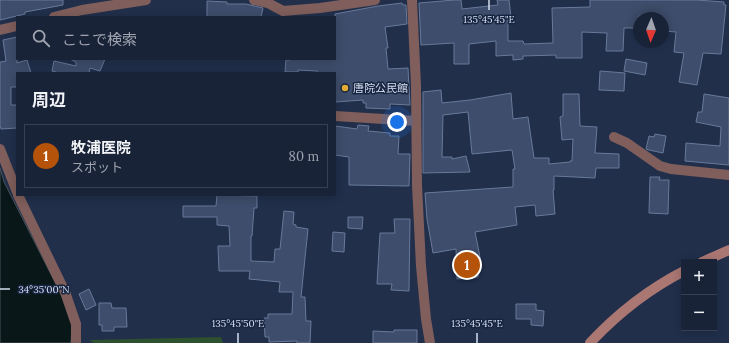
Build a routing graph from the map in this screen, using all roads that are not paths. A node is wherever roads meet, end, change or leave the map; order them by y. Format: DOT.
graph roads {
  1 [pos="146,0"];
  2 [pos="254,0"];
  3 [pos="375,0"];
  4 [pos="412,0"];
  5 [pos="58,16"];
  6 [pos="16,26"];
  7 [pos="0,30"];
  8 [pos="336,116"];
  9 [pos="416,121"];
  10 [pos="614,137"];
  11 [pos="0,149"];
  12 [pos="729,175"];
  13 [pos="16,189"];
  14 [pos="18,196"];
  15 [pos="729,250"];
  16 [pos="709,259"];
  17 [pos="681,272"];
  18 [pos="76,343"];
  19 [pos="430,343"];
  20 [pos="590,343"];
  1 -- 5 [label="street"];
  2 -- 3 [label="street"];
  4 -- 9 [label="street"];
  6 -- 7 [label="street"];
  8 -- 9 [label="street"];
  9 -- 19 [label="street"];
  10 -- 12 [label="street"];
  11 -- 13 [label="street"];
  14 -- 18 [label="street"];
  15 -- 16 [label="main road"];
  17 -- 20 [label="main road"];
}
